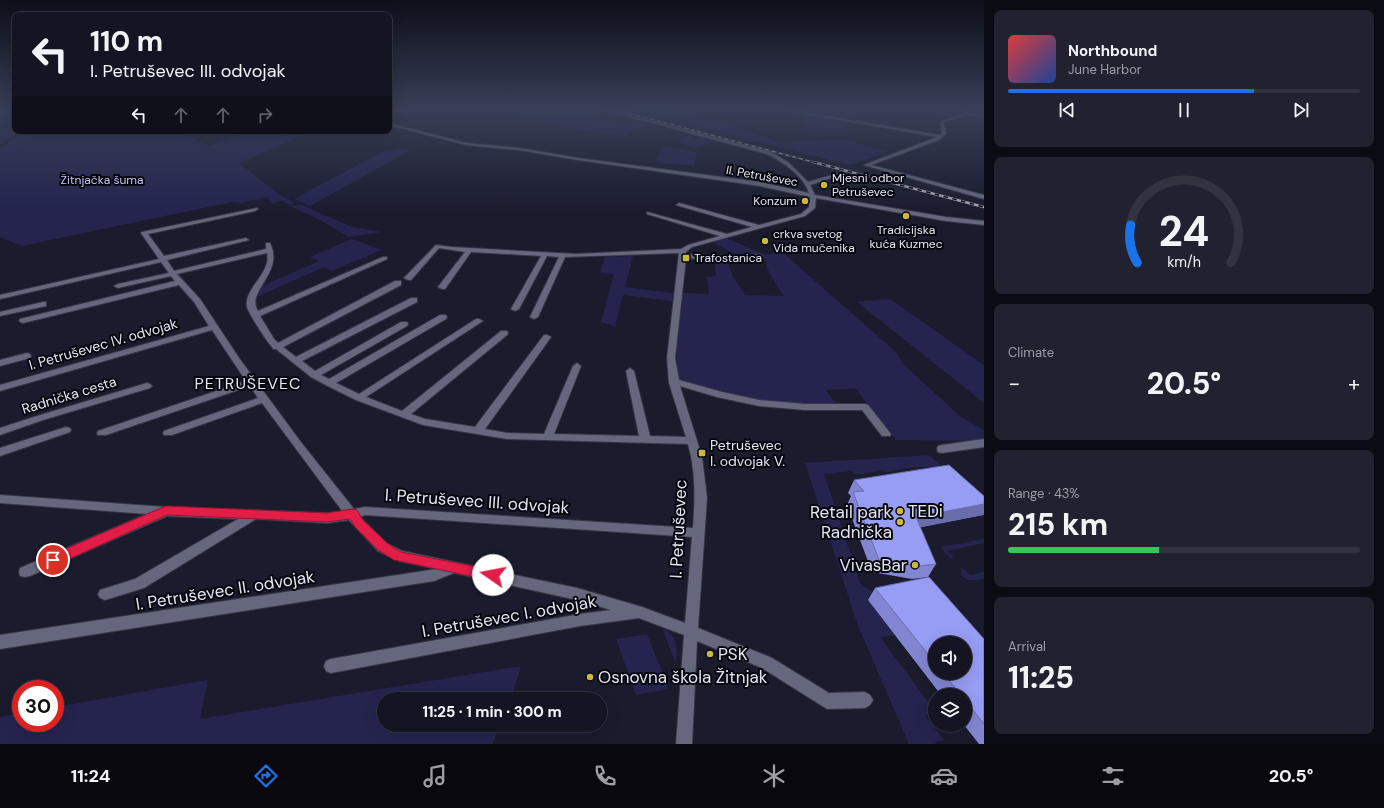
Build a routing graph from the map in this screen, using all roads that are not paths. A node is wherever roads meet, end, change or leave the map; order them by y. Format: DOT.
graph roads {
  1 [pos="465,144"];
  2 [pos="734,144"];
  3 [pos="927,144"];
  4 [pos="844,172"];
  5 [pos="808,184"];
  6 [pos="814,196"];
  7 [pos="984,197"];
  8 [pos="679,205"];
  9 [pos="255,209"];
  10 [pos="649,213"];
  11 [pos="984,223"];
  12 [pos="760,228"];
  13 [pos="729,236"];
  14 [pos="246,240"];
  15 [pos="470,249"];
  16 [pos="683,253"];
  17 [pos="545,254"];
  18 [pos="563,255"];
  19 [pos="760,256"];
  20 [pos="385,258"];
  21 [pos="163,259"];
  22 [pos="173,273"];
  23 [pos="408,278"];
  24 [pos="181,282"];
  25 [pos="398,283"];
  26 [pos="118,286"];
  27 [pos="442,287"];
  28 [pos="0,297"];
  29 [pos="414,300"];
  30 [pos="43,304"];
  31 [pos="515,309"];
  32 [pos="0,314"];
  33 [pos="256,315"];
  34 [pos="443,316"];
  35 [pos="534,317"];
  36 [pos="23,321"];
  37 [pos="479,321"];
  38 [pos="404,324"];
  39 [pos="213,327"];
  40 [pos="504,333"];
  41 [pos="547,337"];
  42 [pos="276,347"];
  43 [pos="27,356"];
  44 [pos="295,361"];
  45 [pos="0,363"];
  46 [pos="577,366"];
  47 [pos="630,371"];
  48 [pos="314,375"];
  49 [pos="251,382"];
  50 [pos="328,383"];
  51 [pos="674,383"];
  52 [pos="147,386"];
  53 [pos="0,388"];
  54 [pos="359,398"];
  55 [pos="264,399"];
  56 [pos="403,415"];
  57 [pos="66,430"];
  58 [pos="0,432"];
  59 [pos="477,432"];
  60 [pos="102,433"];
  61 [pos="168,434"];
  62 [pos="886,434"];
  63 [pos="548,437"];
  64 [pos="645,439"];
  65 [pos="692,441"];
  66 [pos="984,443"];
  67 [pos="942,449"];
  68 [pos="0,452"];
  69 [pos="0,499"];
  70 [pos="166,511"];
  71 [pos="352,514"];
  72 [pos="254,515"];
  73 [pos="698,533"];
  74 [pos="453,567"];
  75 [pos="25,572"];
  76 [pos="105,594"];
  77 [pos="642,613"];
  78 [pos="691,632"];
  79 [pos="0,642"];
  80 [pos="331,666"];
  81 [pos="865,700"];
  82 [pos="684,744"];
  1 -- 6 [label="street, II. Petruševec"];
  2 -- 5 [label="street"];
  3 -- 7 [label="street"];
  4 -- 5 [label="street"];
  5 -- 6 [label="street"];
  6 -- 11 [label="street, II. Petruševec"];
  6 -- 12 [label="street"];
  8 -- 12 [label="street"];
  9 -- 21 [label="street"];
  10 -- 13 [label="street"];
  12 -- 13 [label="street"];
  13 -- 16 [label="street"];
  14 -- 21 [label="street"];
  15 -- 17 [label="street"];
  15 -- 23 [label="street"];
  15 -- 27 [label="street"];
  16 -- 18 [label="street"];
  16 -- 19 [label="street"];
  16 -- 51 [label="street, I. Petruševec"];
  17 -- 18 [label="street"];
  17 -- 31 [label="street"];
  18 -- 35 [label="street"];
  20 -- 33 [label="street"];
  21 -- 22 [label="street"];
  21 -- 28 [label="street"];
  22 -- 24 [label="street"];
  22 -- 26 [label="street"];
  22 -- 33 [label="street"];
  24 -- 36 [label="street"];
  24 -- 39 [label="street"];
  25 -- 42 [label="street"];
  29 -- 44 [label="street"];
  30 -- 32 [label="street"];
  33 -- 42 [label="street"];
  34 -- 50 [label="street"];
  37 -- 54 [label="street"];
  38 -- 48 [label="street"];
  39 -- 49 [label="street"];
  39 -- 53 [label="street, I. Petruševec IV. odvojak"];
  40 -- 56 [label="street"];
  41 -- 59 [label="street"];
  42 -- 44 [label="street"];
  43 -- 45 [label="street"];
  44 -- 48 [label="street"];
  46 -- 63 [label="street"];
  47 -- 64 [label="street"];
  48 -- 50 [label="street"];
  49 -- 55 [label="street"];
  49 -- 60 [label="street"];
  50 -- 54 [label="street"];
  51 -- 62 [label="street"];
  51 -- 65 [label="street, I. Petruševec"];
  52 -- 58 [label="street, Radnička cesta"];
  54 -- 56 [label="street"];
  55 -- 61 [label="street"];
  55 -- 71 [label="street"];
  56 -- 59 [label="street"];
  57 -- 68 [label="street"];
  59 -- 63 [label="street"];
  63 -- 64 [label="street"];
  64 -- 65 [label="street"];
  65 -- 73 [label="street, I. Petruševec"];
  66 -- 67 [label="street"];
  69 -- 70 [label="street, I. Petruševec III. odvojak"];
  70 -- 72 [label="street, I. Petruševec III. odvojak"];
  70 -- 75 [label="street, I. Petruševec III. odvojak"];
  71 -- 72 [label="street, I. Petruševec III. odvojak"];
  71 -- 73 [label="street, I. Petruševec III. odvojak"];
  71 -- 74 [label="street"];
  72 -- 76 [label="street"];
  73 -- 78 [label="street, I. Petruševec"];
  74 -- 77 [label="street"];
  74 -- 79 [label="street, I. Petruševec II. odvojak"];
  77 -- 78 [label="street, I. Petruševec I. odvojak"];
  77 -- 80 [label="street, I. Petruševec I. odvojak"];
  78 -- 81 [label="street"];
  78 -- 82 [label="street, I. Petruševec"];
}
